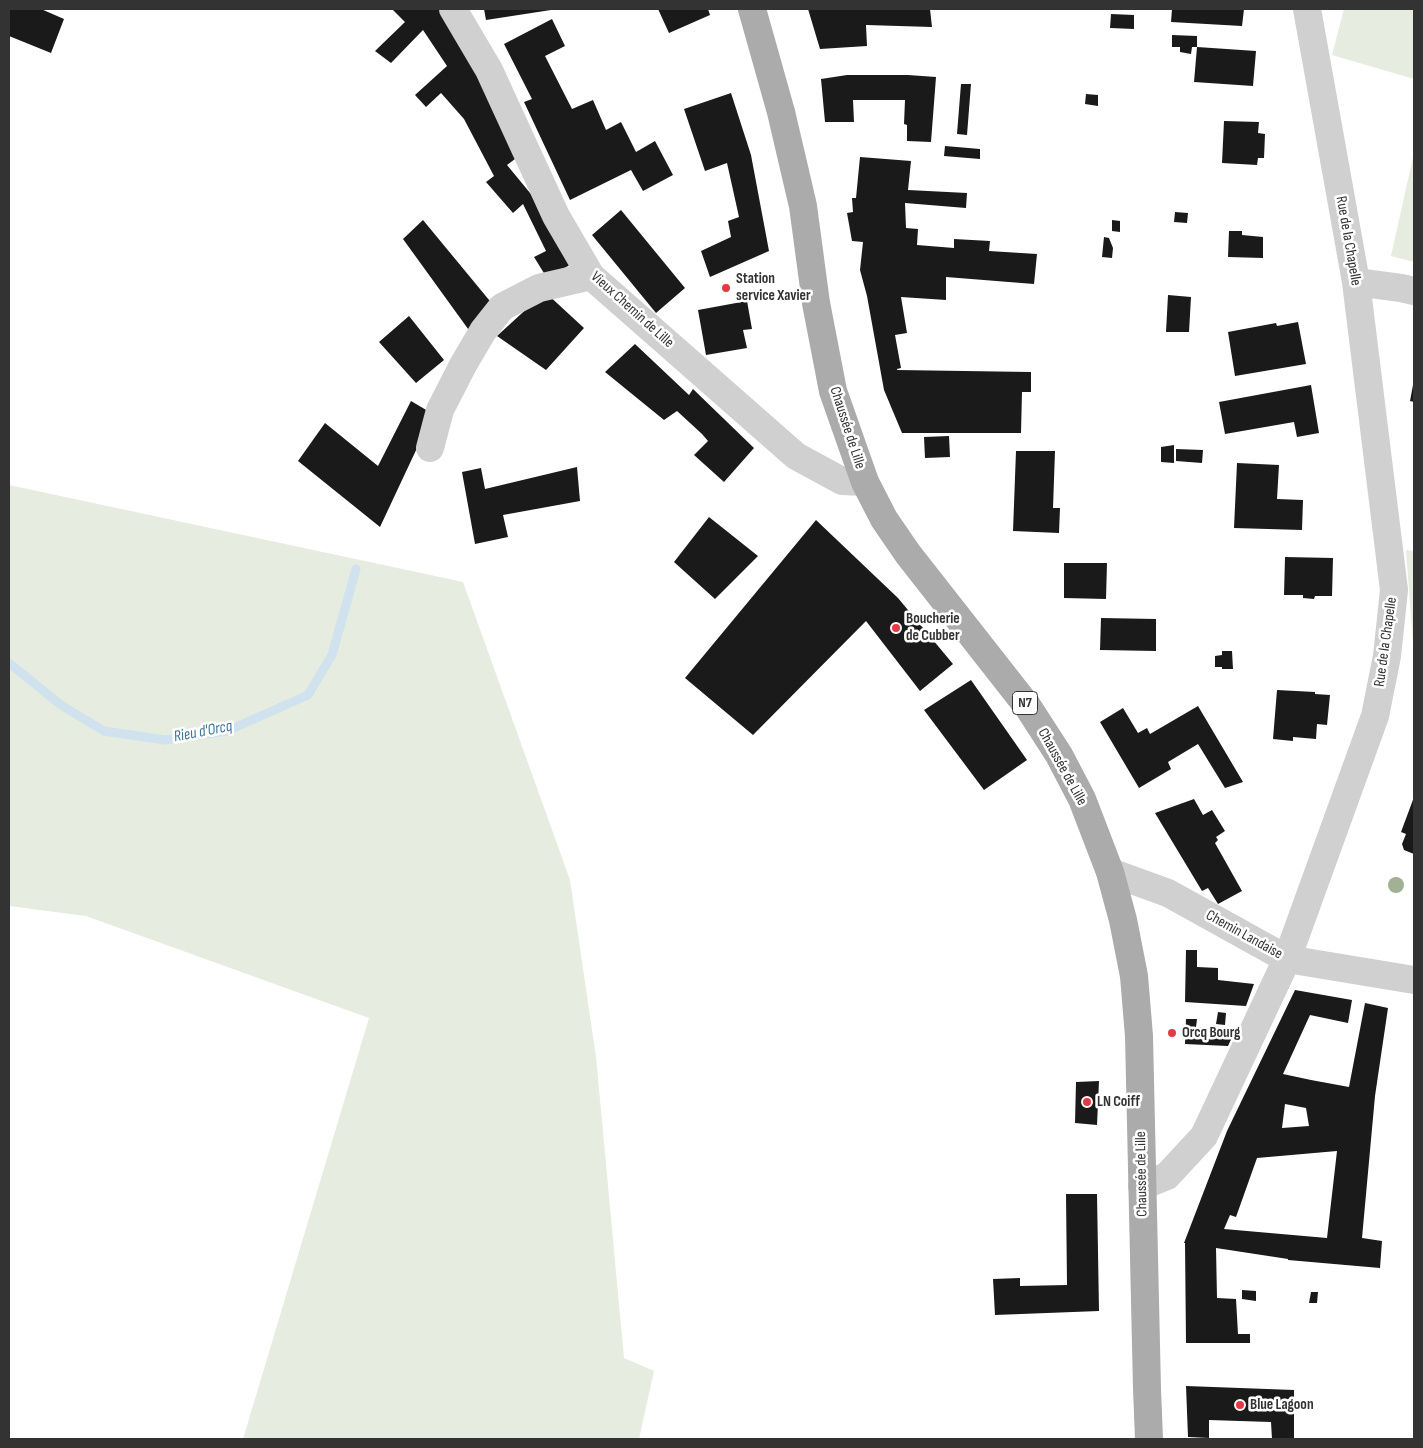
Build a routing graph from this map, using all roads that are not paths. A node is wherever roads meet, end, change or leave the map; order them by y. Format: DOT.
graph roads {
  1 [pos="452,9"];
  2 [pos="752,9"];
  3 [pos="1307,9"];
  4 [pos="591,276"];
  5 [pos="1356,282"];
  6 [pos="1414,291"];
  7 [pos="430,448"];
  8 [pos="864,482"];
  9 [pos="1110,872"];
  10 [pos="1287,959"];
  11 [pos="1414,980"];
  12 [pos="1142,1186"];
  13 [pos="1150,1439"];
  1 -- 4 [label="street, Vieux Chemin de Lille"];
  2 -- 8 [label="main road, Chaussée de Lille / N7"];
  3 -- 5 [label="street, Rue de la Chapelle"];
  4 -- 7 [label="street"];
  4 -- 8 [label="street, Vieux Chemin de Lille"];
  5 -- 6 [label="street"];
  5 -- 10 [label="street, Rue de la Chapelle"];
  8 -- 9 [label="main road, Chaussée de Lille / N7"];
  9 -- 10 [label="street, Chemin Landaise"];
  9 -- 12 [label="main road, Chaussée de Lille / N7"];
  10 -- 11 [label="street, Chemin Landaise"];
  10 -- 12 [label="street, Rue de la Chapelle"];
  12 -- 13 [label="main road, Chaussée de Lille / N7"];
}
